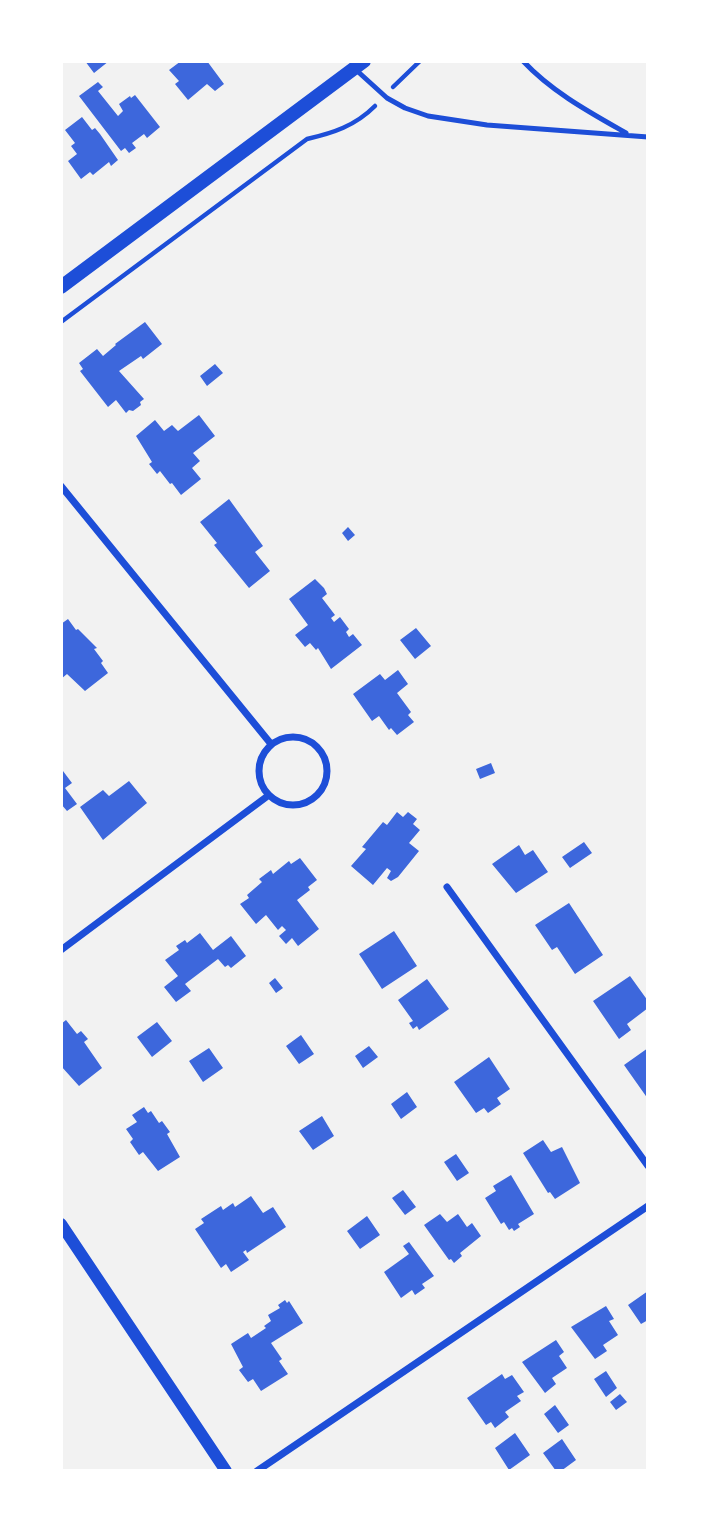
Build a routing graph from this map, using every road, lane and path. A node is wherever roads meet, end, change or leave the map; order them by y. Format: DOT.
graph roads {
  1 [pos="420,61"];
  2 [pos="523,61"];
  3 [pos="360,65"];
  4 [pos="384,96"];
  5 [pos="629,135"];
  6 [pos="648,137"];
  7 [pos="61,287"];
  8 [pos="61,322"];
  9 [pos="61,486"];
  10 [pos="271,744"];
  11 [pos="269,795"];
  12 [pos="447,887"];
  13 [pos="61,950"];
  14 [pos="648,1166"];
  15 [pos="648,1206"];
  16 [pos="61,1224"];
  17 [pos="226,1471"];
  18 [pos="257,1471"];
  1 -- 4 [label="path"];
  2 -- 5 [label="lane"];
  3 -- 4 [label="lane"];
  3 -- 7 [label="main road"];
  4 -- 5 [label="lane"];
  4 -- 8 [label="path"];
  5 -- 6 [label="lane"];
  9 -- 10 [label="street"];
  10 -- 11 [label="street"];
  10 -- 11 [label="street"];
  11 -- 13 [label="street"];
  12 -- 14 [label="street"];
  15 -- 18 [label="street"];
  16 -- 17 [label="street"];
}
